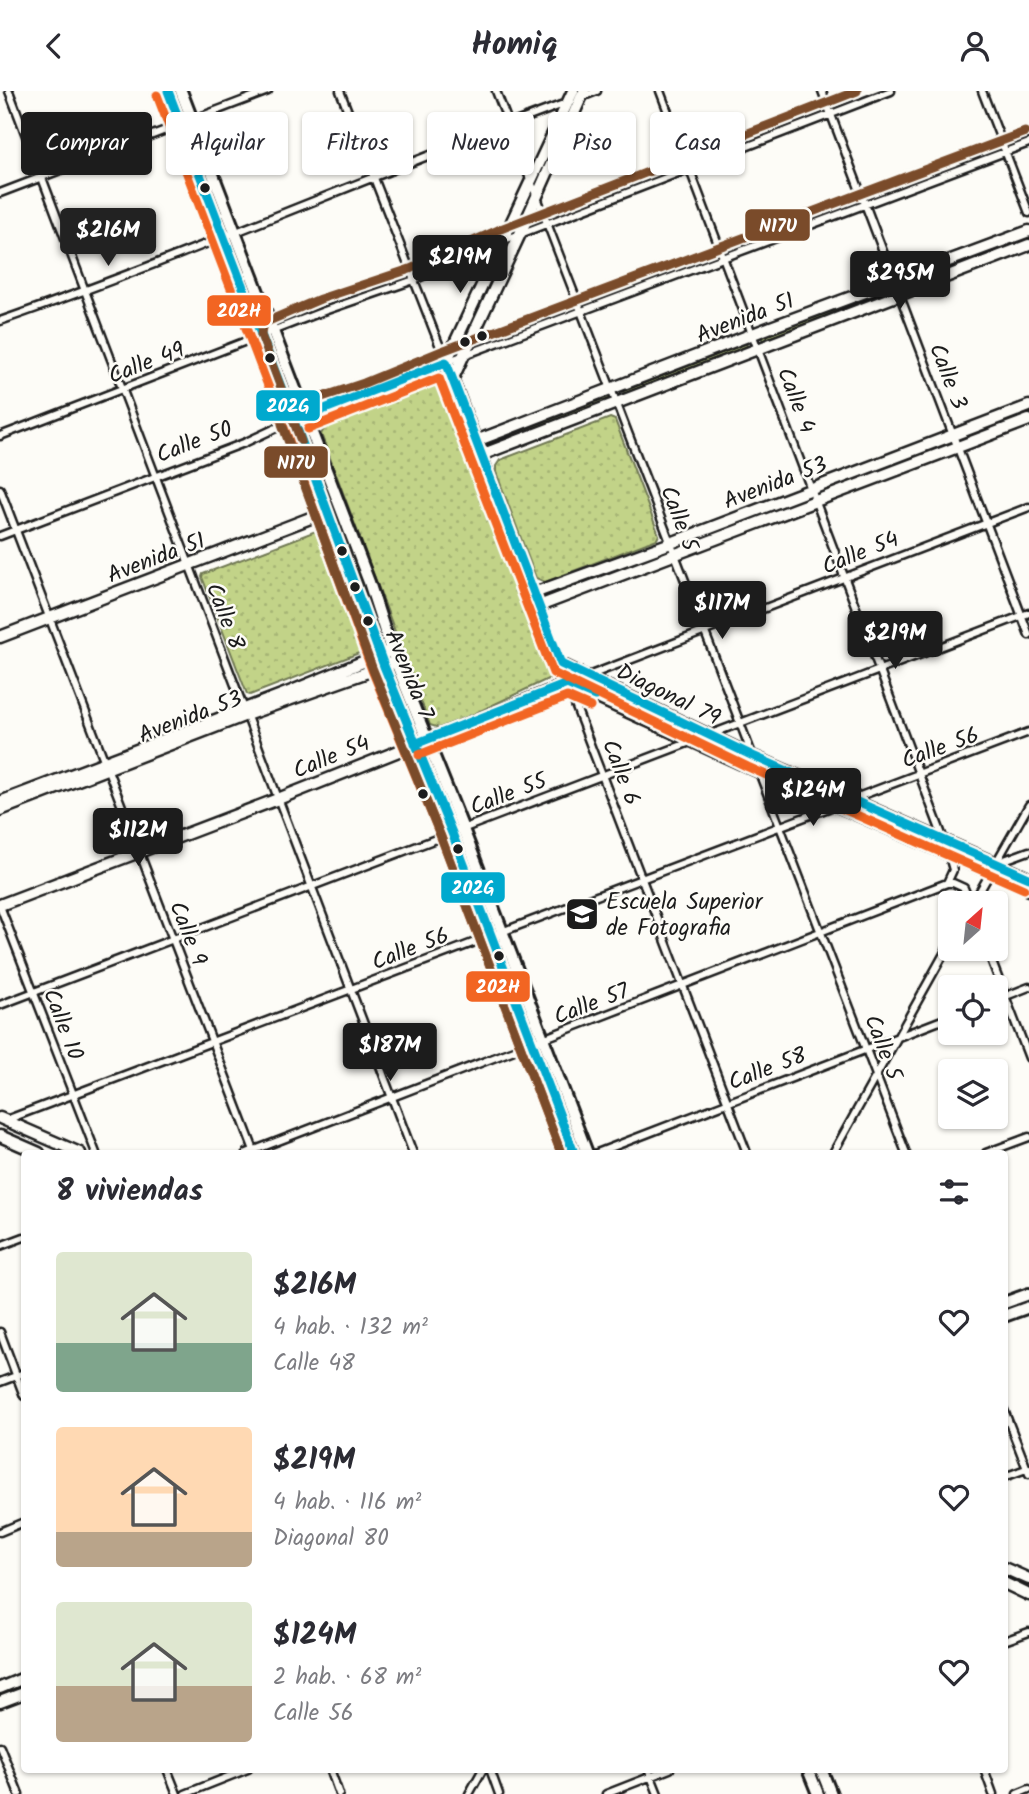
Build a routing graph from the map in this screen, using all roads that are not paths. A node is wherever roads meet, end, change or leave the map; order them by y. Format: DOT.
graph roads {
  1 [pos="9,91"];
  2 [pos="168,91"];
  3 [pos="181,91"];
  4 [pos="268,91"];
  5 [pos="340,91"];
  6 [pos="496,91"];
  7 [pos="597,91"];
  8 [pos="660,91"];
  9 [pos="822,91"];
  10 [pos="891,91"];
  11 [pos="982,91"];
  12 [pos="579,93"];
  13 [pos="568,102"];
  14 [pos="175,112"];
  15 [pos="189,112"];
  16 [pos="213,112"];
  17 [pos="504,112"];
  18 [pos="668,112"];
  19 [pos="534,115"];
  20 [pos="831,115"];
  21 [pos="166,130"];
  22 [pos="1029,143"];
  23 [pos="745,148"];
  24 [pos="1006,152"];
  25 [pos="427,155"];
  26 [pos="200,175"];
  27 [pos="213,175"];
  28 [pos="528,175"];
  29 [pos="675,175"];
  30 [pos="692,175"];
  31 [pos="373,176"];
  32 [pos="41,177"];
  33 [pos="531,183"];
  34 [pos="0,193"];
  35 [pos="536,198"];
  36 [pos="865,205"];
  37 [pos="1029,212"];
  38 [pos="547,225"];
  39 [pos="1029,231"];
  40 [pos="235,233"];
  41 [pos="520,234"];
  42 [pos="224,237"];
  43 [pos="502,241"];
  44 [pos="1029,245"];
  45 [pos="724,258"];
  46 [pos="414,280"];
  47 [pos="894,281"];
  48 [pos="84,292"];
  49 [pos="899,295"];
  50 [pos="581,313"];
  51 [pos="0,321"];
  52 [pos="267,334"];
  53 [pos="753,334"];
  54 [pos="759,348"];
  55 [pos="464,356"];
  56 [pos="446,362"];
  57 [pos="453,378"];
  58 [pos="121,390"];
  59 [pos="611,390"];
  60 [pos="616,403"];
  61 [pos="1029,406"];
  62 [pos="298,418"];
  63 [pos="1029,420"];
  64 [pos="953,435"];
  65 [pos="0,436"];
  66 [pos="476,441"];
  67 [pos="958,448"];
  68 [pos="481,455"];
  69 [pos="154,477"];
  70 [pos="0,489"];
  71 [pos="812,489"];
  72 [pos="817,502"];
  73 [pos="1029,507"];
  74 [pos="326,512"];
  75 [pos="986,523"];
  76 [pos="16,530"];
  77 [pos="0,536"];
  78 [pos="671,543"];
  79 [pos="676,556"];
  80 [pos="188,565"];
  81 [pos="846,579"];
  82 [pos="534,593"];
  83 [pos="539,606"];
  84 [pos="1025,614"];
  85 [pos="50,618"];
  86 [pos="705,632"];
  87 [pos="1029,635"];
  88 [pos="0,638"];
  89 [pos="385,652"];
  90 [pos="396,662"];
  91 [pos="561,664"];
  92 [pos="384,666"];
  93 [pos="880,669"];
  94 [pos="588,676"];
  95 [pos="567,684"];
  96 [pos="245,712"];
  97 [pos="740,723"];
  98 [pos="1029,732"];
  99 [pos="709,734"];
  100 [pos="421,742"];
  101 [pos="694,742"];
  102 [pos="753,756"];
  103 [pos="106,765"];
  104 [pos="759,772"];
  105 [pos="919,774"];
  106 [pos="603,776"];
  107 [pos="278,799"];
  108 [pos="849,799"];
  109 [pos="0,802"];
  110 [pos="834,805"];
  111 [pos="1029,805"];
  112 [pos="0,810"];
  113 [pos="781,827"];
  114 [pos="457,831"];
  115 [pos="944,840"];
  116 [pos="1029,851"];
  117 [pos="139,852"];
  118 [pos="948,855"];
  119 [pos="993,868"];
  120 [pos="1029,878"];
  121 [pos="642,879"];
  122 [pos="947,883"];
  123 [pos="311,887"];
  124 [pos="1029,890"];
  125 [pos="965,891"];
  126 [pos="979,891"];
  127 [pos="0,905"];
  128 [pos="822,933"];
  129 [pos="497,934"];
  130 [pos="173,939"];
  131 [pos="940,961"];
  132 [pos="683,986"];
  133 [pos="1029,987"];
  134 [pos="351,990"];
  135 [pos="33,992"];
  136 [pos="1008,995"];
  137 [pos="1008,1004"];
  138 [pos="0,1005"];
  139 [pos="938,1022"];
  140 [pos="897,1037"];
  141 [pos="212,1042"];
  142 [pos="538,1042"];
  143 [pos="866,1049"];
  144 [pos="1029,1058"];
  145 [pos="876,1075"];
  146 [pos="72,1095"];
  147 [pos="392,1098"];
  148 [pos="728,1101"];
  149 [pos="2,1120"];
  150 [pos="0,1136"];
  151 [pos="1029,1137"];
  152 [pos="32,1150"];
  153 [pos="73,1150"];
  154 [pos="95,1150"];
  155 [pos="251,1150"];
  156 [pos="257,1150"];
  157 [pos="412,1150"];
  158 [pos="573,1150"];
  159 [pos="586,1150"];
  160 [pos="605,1150"];
  161 [pos="746,1150"];
  162 [pos="835,1150"];
  163 [pos="905,1150"];
  164 [pos="994,1150"];
  165 [pos="21,1238"];
  166 [pos="0,1246"];
  167 [pos="1029,1294"];
  168 [pos="1008,1302"];
  169 [pos="1029,1307"];
  170 [pos="1008,1315"];
  171 [pos="0,1332"];
  172 [pos="21,1374"];
  173 [pos="17,1375"];
  174 [pos="0,1382"];
  175 [pos="21,1387"];
  176 [pos="1008,1420"];
  177 [pos="1028,1470"];
  178 [pos="1008,1476"];
  179 [pos="21,1524"];
  180 [pos="0,1532"];
  181 [pos="1008,1570"];
  182 [pos="1029,1579"];
  183 [pos="1008,1585"];
  184 [pos="1029,1595"];
  185 [pos="1029,1632"];
  186 [pos="1008,1640"];
  187 [pos="21,1679"];
  188 [pos="0,1688"];
  189 [pos="21,1694"];
  190 [pos="0,1702"];
  191 [pos="0,1746"];
  192 [pos="169,1773"];
  193 [pos="238,1773"];
  194 [pos="331,1773"];
  195 [pos="481,1773"];
  196 [pos="491,1773"];
  197 [pos="650,1773"];
  198 [pos="810,1773"];
  199 [pos="823,1773"];
  200 [pos="985,1773"];
  201 [pos="1029,1789"];
  202 [pos="19,1794"];
  203 [pos="177,1794"];
  204 [pos="185,1794"];
  205 [pos="339,1794"];
  206 [pos="469,1794"];
  207 [pos="499,1794"];
  208 [pos="606,1794"];
  209 [pos="658,1794"];
  210 [pos="818,1794"];
  211 [pos="831,1794"];
  212 [pos="993,1794"];
  213 [pos="1017,1794"];
  1 -- 32 [label="street, Calle 8"];
  2 -- 14 [label="main road, Avenida 7"];
  3 -- 15 [label="main road, Avenida 7"];
  4 -- 16 [label="street"];
  5 -- 31 [label="street, Calle 6"];
  6 -- 17 [label="street, Calle 5"];
  7 -- 12 [label="street"];
  8 -- 18 [label="street, Calle 4"];
  9 -- 20 [label="street, Calle 3"];
  10 -- 20 [label="street, Calle 49"];
  11 -- 24 [label="street"];
  12 -- 13 [label="street"];
  12 -- 35 [label="street"];
  13 -- 19 [label="street"];
  13 -- 33 [label="street"];
  20 -- 23 [label="street, Calle 49"];
  20 -- 36 [label="street, Calle 3"];
  21 -- 32 [label="street"];
  22 -- 24 [label="street, Calle 50"];
  24 -- 36 [label="street, Calle 50"];
  24 -- 37 [label="street"];
  25 -- 31 [label="street"];
  26 -- 42 [label="main road, Avenida 7"];
  27 -- 40 [label="main road, Avenida 7"];
  28 -- 33 [label="street, Calle 5"];
  29 -- 38 [label="street, Calle 49"];
  30 -- 45 [label="street, Calle 4"];
  31 -- 40 [label="street"];
  31 -- 46 [label="street, Calle 6"];
  32 -- 34 [label="street"];
  32 -- 48 [label="street, Calle 8"];
  33 -- 35 [label="street, Calle 5"];
  33 -- 43 [label="street"];
  35 -- 38 [label="street, Calle 5"];
  35 -- 41 [label="street"];
  36 -- 45 [label="street, Calle 50"];
  36 -- 47 [label="street, Calle 3"];
  38 -- 41 [label="street, Calle 49"];
  38 -- 50 [label="street, Calle 5"];
  39 -- 47 [label="street, Avenida 51"];
  40 -- 42 [label="street"];
  40 -- 52 [label="main road, Avenida 7"];
  41 -- 43 [label="street, Calle 49"];
  41 -- 55 [label="street"];
  42 -- 48 [label="street"];
  42 -- 52 [label="main road, Avenida 7"];
  43 -- 46 [label="street, Calle 49"];
  43 -- 56 [label="street"];
  44 -- 49 [label="street, Avenida 51"];
  45 -- 50 [label="street, Calle 50"];
  45 -- 53 [label="street, Calle 4"];
  46 -- 52 [label="street, Calle 49"];
  46 -- 56 [label="street, Calle 6"];
  47 -- 49 [label="street, Calle 3"];
  47 -- 53 [label="street, Avenida 51"];
  48 -- 51 [label="street"];
  48 -- 58 [label="street, Calle 8"];
  49 -- 54 [label="street, Avenida 51"];
  49 -- 64 [label="street, Calle 3"];
  50 -- 55 [label="street, Calle 50"];
  50 -- 59 [label="street, Calle 5"];
  52 -- 58 [label="street, Calle 49"];
  52 -- 62 [label="main road, Avenida 7"];
  53 -- 54 [label="street, Calle 4"];
  53 -- 59 [label="street, Avenida 51"];
  54 -- 60 [label="street, Avenida 51"];
  54 -- 71 [label="street, Calle 4"];
  55 -- 56 [label="street, Calle 50"];
  55 -- 57 [label="street"];
  56 -- 57 [label="street, Calle 6"];
  56 -- 62 [label="street, Calle 50"];
  57 -- 66 [label="street, Calle 6"];
  58 -- 65 [label="street, Calle 49"];
  58 -- 69 [label="street, Calle 8"];
  59 -- 60 [label="street, Calle 5"];
  59 -- 66 [label="street, Avenida 51"];
  60 -- 68 [label="street, Avenida 51"];
  60 -- 78 [label="street, Calle 5"];
  61 -- 64 [label="street, Avenida 53"];
  62 -- 69 [label="street, Calle 50"];
  62 -- 74 [label="main road, Avenida 7"];
  62 -- 89 [label="main road, Avenida 7"];
  63 -- 67 [label="street, Avenida 53"];
  64 -- 67 [label="street, Calle 3"];
  64 -- 71 [label="street, Avenida 53"];
  66 -- 68 [label="street, Calle 6"];
  67 -- 72 [label="street, Avenida 53"];
  67 -- 75 [label="street, Calle 3"];
  68 -- 82 [label="street, Calle 6"];
  69 -- 76 [label="street, Calle 50"];
  69 -- 80 [label="street, Calle 8"];
  70 -- 76 [label="street, Calle 9"];
  71 -- 72 [label="street, Calle 4"];
  71 -- 78 [label="street, Avenida 53"];
  72 -- 79 [label="street, Avenida 53"];
  72 -- 81 [label="street, Calle 4"];
  73 -- 75 [label="street, Calle 54"];
  74 -- 80 [label="street, Avenida 51"];
  74 -- 89 [label="main road, Avenida 7"];
  75 -- 81 [label="street, Calle 54"];
  75 -- 84 [label="street, Calle 3"];
  76 -- 77 [label="street, Calle 50"];
  76 -- 85 [label="street, Calle 9"];
  78 -- 79 [label="street, Calle 5"];
  78 -- 82 [label="street, Avenida 53"];
  79 -- 83 [label="street, Avenida 53"];
  79 -- 86 [label="street, Calle 5"];
  80 -- 85 [label="street, Avenida 51"];
  80 -- 96 [label="street, Calle 8"];
  81 -- 86 [label="street, Calle 54"];
  81 -- 93 [label="street, Calle 4"];
  82 -- 83 [label="street, Calle 6"];
  83 -- 91 [label="street, Calle 6"];
  84 -- 87 [label="street, Calle 3"];
  84 -- 93 [label="street, Calle 55"];
  85 -- 88 [label="street, Avenida 51"];
  85 -- 103 [label="street, Calle 9"];
  86 -- 94 [label="street, Calle 54"];
  86 -- 97 [label="street, Calle 5"];
  89 -- 90 [label="main road, Avenida 7"];
  89 -- 92 [label="main road, Avenida 7"];
  89 -- 96 [label="street, Avenida 53"];
  90 -- 92 [label="street, Avenida 53"];
  90 -- 100 [label="main road, Avenida 7"];
  91 -- 94 [label="street, Diagonal 79"];
  91 -- 95 [label="street, Calle 6"];
  92 -- 96 [label="street, Avenida 53"];
  92 -- 100 [label="main road, Avenida 7"];
  93 -- 97 [label="street, Calle 55"];
  93 -- 105 [label="street, Calle 4"];
  94 -- 95 [label="street, Calle 54"];
  94 -- 99 [label="street, Diagonal 79"];
  95 -- 100 [label="street, Calle 54"];
  95 -- 101 [label="street, Diagonal 79"];
  95 -- 106 [label="street, Calle 6"];
  96 -- 103 [label="street, Avenida 53"];
  96 -- 107 [label="street, Calle 8"];
  97 -- 99 [label="street, Calle 55"];
  97 -- 102 [label="street, Calle 5"];
  98 -- 105 [label="street, Calle 56"];
  99 -- 101 [label="street, Calle 55"];
  99 -- 102 [label="street, Diagonal 79"];
  100 -- 107 [label="street, Calle 54"];
  100 -- 114 [label="main road, Avenida 7"];
  101 -- 104 [label="street, Diagonal 79"];
  101 -- 106 [label="street, Calle 55"];
  102 -- 104 [label="street, Calle 5"];
  102 -- 108 [label="street, Diagonal 79"];
  103 -- 109 [label="street, Avenida 53"];
  103 -- 112 [label="street, Avenida 53"];
  103 -- 117 [label="street, Calle 9"];
  104 -- 110 [label="street, Diagonal 79"];
  104 -- 113 [label="street, Calle 5"];
  105 -- 108 [label="street, Calle 56"];
  105 -- 115 [label="street, Calle 4"];
  106 -- 114 [label="street, Calle 55"];
  106 -- 121 [label="street, Calle 6"];
  107 -- 117 [label="street, Calle 54"];
  107 -- 123 [label="street, Calle 8"];
  108 -- 110 [label="street, Calle 56"];
  108 -- 115 [label="street, Diagonal 79"];
  110 -- 113 [label="street, Calle 56"];
  110 -- 118 [label="street, Diagonal 79"];
  111 -- 119 [label="street"];
  113 -- 121 [label="street, Calle 56"];
  113 -- 128 [label="street, Calle 5"];
  114 -- 123 [label="street, Calle 55"];
  114 -- 129 [label="main road, Avenida 7"];
  115 -- 119 [label="street, Diagonal 79"];
  116 -- 119 [label="street"];
  117 -- 127 [label="street, Calle 54"];
  117 -- 130 [label="street, Calle 9"];
  118 -- 119 [label="street, Diagonal 79"];
  118 -- 122 [label="street"];
  119 -- 120 [label="street, Diagonal 79"];
  119 -- 124 [label="street, Diagonal 79"];
  119 -- 126 [label="street"];
  121 -- 129 [label="street, Calle 56"];
  121 -- 132 [label="street, Calle 6"];
  122 -- 125 [label="street"];
  122 -- 128 [label="street, Calle 57"];
  123 -- 130 [label="street, Calle 55"];
  123 -- 134 [label="street, Calle 8"];
  127 -- 135 [label="street, Calle 10"];
  128 -- 132 [label="street, Calle 57"];
  128 -- 143 [label="street, Calle 5"];
  129 -- 134 [label="street, Calle 56"];
  129 -- 142 [label="main road, Avenida 7"];
  130 -- 135 [label="street, Calle 55"];
  130 -- 141 [label="street, Calle 9"];
  131 -- 140 [label="street"];
  132 -- 142 [label="street, Calle 57"];
  132 -- 148 [label="street, Calle 6"];
  133 -- 136 [label="street"];
  134 -- 141 [label="street, Calle 56"];
  134 -- 147 [label="street, Calle 8"];
  135 -- 138 [label="street, Calle 55"];
  135 -- 146 [label="street, Calle 10"];
  137 -- 144 [label="street"];
  139 -- 140 [label="street, Calle 58"];
  140 -- 143 [label="street, Calle 58"];
  140 -- 145 [label="street"];
  141 -- 146 [label="street, Calle 56"];
  141 -- 155 [label="street, Calle 9"];
  142 -- 147 [label="street, Calle 57"];
  142 -- 158 [label="main road, Avenida 7"];
  142 -- 159 [label="main road, Avenida 7"];
  143 -- 145 [label="street, Calle 5"];
  143 -- 148 [label="street, Calle 58"];
  145 -- 162 [label="street"];
  145 -- 163 [label="street, Calle 5"];
  146 -- 149 [label="street, Calle 56"];
  146 -- 154 [label="street, Calle 10"];
  147 -- 156 [label="street, Calle 57"];
  147 -- 157 [label="street, Calle 8"];
  148 -- 160 [label="street, Calle 58"];
  148 -- 161 [label="street, Calle 6"];
  149 -- 153 [label="street"];
  150 -- 152 [label="street"];
  151 -- 164 [label="street"];
  165 -- 166 [label="street"];
  167 -- 168 [label="main road"];
  169 -- 170 [label="main road"];
  171 -- 173 [label="street"];
  172 -- 173 [label="street"];
  173 -- 174 [label="street"];
  173 -- 175 [label="street"];
  176 -- 177 [label="street"];
  177 -- 178 [label="street"];
  179 -- 180 [label="street"];
  181 -- 182 [label="street"];
  183 -- 184 [label="street"];
  185 -- 186 [label="street"];
  187 -- 188 [label="street"];
  189 -- 190 [label="street"];
  191 -- 202 [label="street"];
  192 -- 203 [label="street"];
  193 -- 204 [label="street"];
  194 -- 205 [label="street"];
  195 -- 206 [label="street"];
  196 -- 207 [label="street"];
  197 -- 208 [label="street"];
  197 -- 209 [label="street"];
  198 -- 210 [label="main road"];
  199 -- 211 [label="main road"];
  200 -- 212 [label="street"];
  201 -- 213 [label="street"];
}
